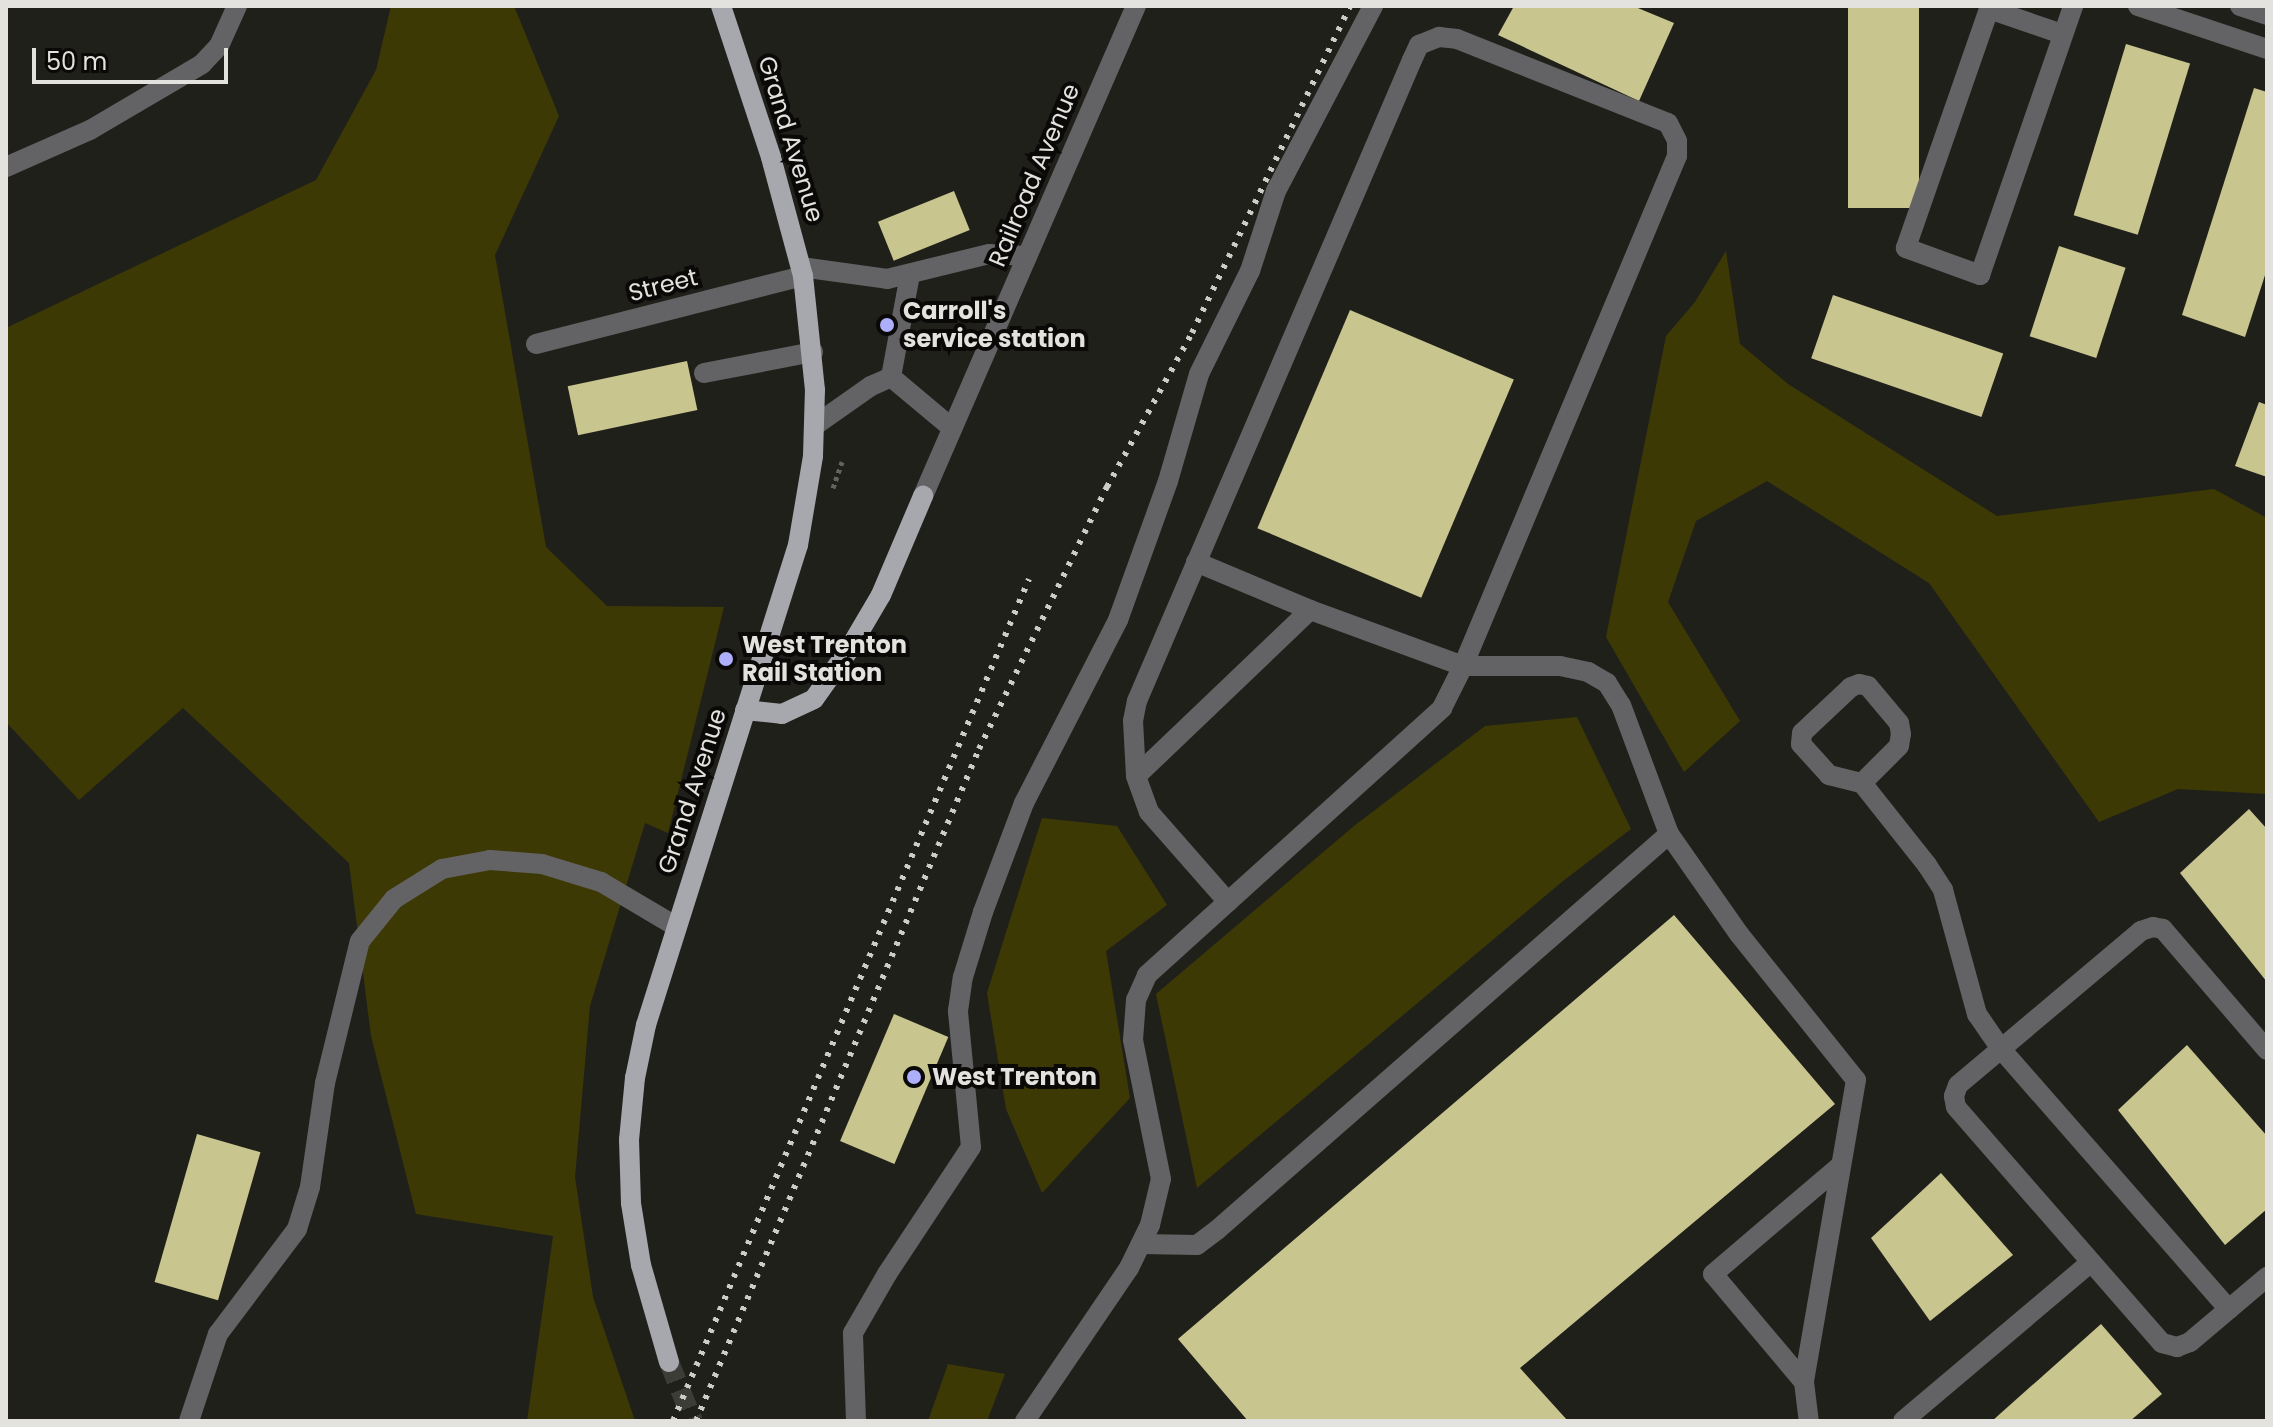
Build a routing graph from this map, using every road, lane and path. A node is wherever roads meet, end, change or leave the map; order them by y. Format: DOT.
graph roads {
  1 [pos="237,6"];
  2 [pos="721,6"];
  3 [pos="1136,6"];
  4 [pos="1373,6"];
  5 [pos="2073,6"];
  6 [pos="2138,6"];
  7 [pos="2240,6"];
  8 [pos="2267,15"];
  9 [pos="2062,34"];
  10 [pos="2266,45"];
  11 [pos="6,167"];
  12 [pos="1027,256"];
  13 [pos="802,272"];
  14 [pos="910,274"];
  15 [pos="536,344"];
  16 [pos="813,352"];
  17 [pos="704,373"];
  18 [pos="891,377"];
  19 [pos="814,426"];
  20 [pos="952,428"];
  21 [pos="923,496"];
  22 [pos="1196,562"];
  23 [pos="1310,610"];
  24 [pos="1463,666"];
  25 [pos="745,710"];
  26 [pos="1136,776"];
  27 [pos="1862,783"];
  28 [pos="1669,834"];
  29 [pos="1228,902"];
  30 [pos="677,927"];
  31 [pos="2001,1049"];
  32 [pos="2267,1050"];
  33 [pos="1840,1166"];
  34 [pos="1141,1244"];
  35 [pos="2091,1262"];
  36 [pos="2267,1277"];
  37 [pos="2229,1309"];
  38 [pos="669,1362"];
  39 [pos="1804,1382"];
  40 [pos="189,1421"];
  41 [pos="856,1421"];
  42 [pos="1025,1421"];
  43 [pos="1809,1421"];
  44 [pos="1903,1421"];
  1 -- 11 [label="street"];
  2 -- 13 [label="main road, Grand Avenue"];
  3 -- 12 [label="street, Railroad Avenue"];
  4 -- 41 [label="street"];
  5 -- 9 [label="street"];
  6 -- 10 [label="street"];
  7 -- 8 [label="street"];
  9 -- 9 [label="street"];
  12 -- 14 [label="street"];
  12 -- 20 [label="street, Railroad Avenue"];
  13 -- 14 [label="street"];
  13 -- 15 [label="street, Street"];
  13 -- 16 [label="main road, Grand Avenue"];
  14 -- 18 [label="street"];
  16 -- 17 [label="street"];
  16 -- 19 [label="main road, Grand Avenue"];
  18 -- 19 [label="street"];
  18 -- 20 [label="street"];
  19 -- 25 [label="main road, Grand Avenue"];
  20 -- 21 [label="street, Railroad Avenue"];
  21 -- 25 [label="main road"];
  22 -- 23 [label="street"];
  22 -- 24 [label="street"];
  22 -- 26 [label="street"];
  23 -- 24 [label="street"];
  23 -- 26 [label="street"];
  24 -- 28 [label="street"];
  24 -- 29 [label="street"];
  25 -- 30 [label="main road, Grand Avenue"];
  26 -- 29 [label="street"];
  27 -- 27 [label="street"];
  27 -- 31 [label="street"];
  28 -- 33 [label="street"];
  28 -- 34 [label="street"];
  29 -- 34 [label="street"];
  30 -- 38 [label="main road, Grand Avenue"];
  30 -- 40 [label="street"];
  31 -- 32 [label="street"];
  31 -- 35 [label="street"];
  31 -- 37 [label="street"];
  33 -- 39 [label="street"];
  33 -- 39 [label="street"];
  34 -- 42 [label="street"];
  35 -- 37 [label="street"];
  35 -- 44 [label="street"];
  36 -- 37 [label="street"];
  39 -- 43 [label="street"];
}
